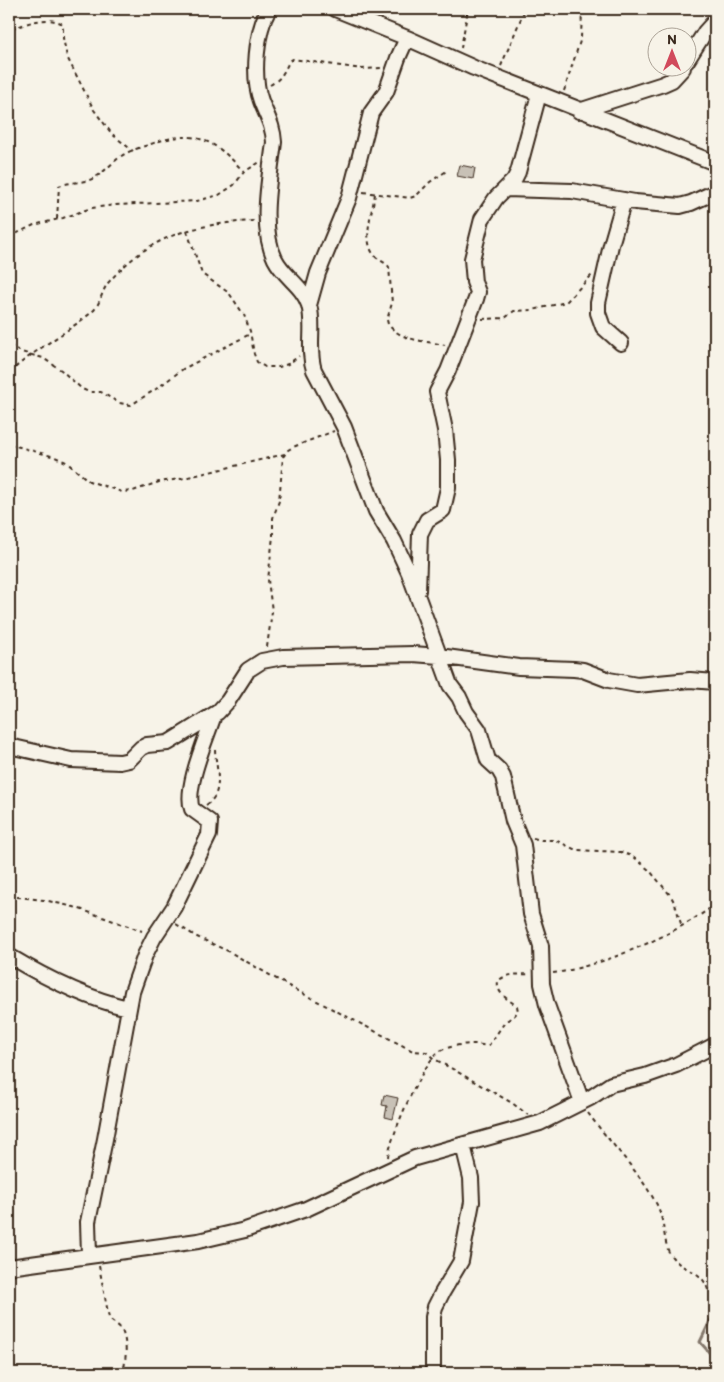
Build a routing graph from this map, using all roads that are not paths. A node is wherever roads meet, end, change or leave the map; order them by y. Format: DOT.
graph roads {
  1 [pos="269,9"];
  2 [pos="335,9"];
  3 [pos="715,21"];
  4 [pos="407,38"];
  5 [pos="696,46"];
  6 [pos="674,78"];
  7 [pos="538,94"];
  8 [pos="579,111"];
  9 [pos="715,163"];
  10 [pos="506,189"];
  11 [pos="715,192"];
  12 [pos="624,200"];
  13 [pos="309,305"];
  14 [pos="621,343"];
  15 [pos="417,595"];
  16 [pos="438,656"];
  17 [pos="715,682"];
  18 [pos="214,715"];
  19 [pos="9,746"];
  20 [pos="9,956"];
  21 [pos="128,1008"];
  22 [pos="715,1045"];
  23 [pos="582,1102"];
  24 [pos="463,1145"];
  25 [pos="93,1255"];
  26 [pos="9,1268"];
  27 [pos="433,1373"];
  1 -- 13 [label="street"];
  2 -- 4 [label="street"];
  3 -- 5 [label="street"];
  4 -- 7 [label="street"];
  4 -- 13 [label="street"];
  6 -- 8 [label="street"];
  7 -- 8 [label="street"];
  7 -- 10 [label="street"];
  8 -- 9 [label="street"];
  10 -- 12 [label="street"];
  10 -- 15 [label="street"];
  11 -- 12 [label="street"];
  12 -- 14 [label="street"];
  13 -- 15 [label="street"];
  15 -- 16 [label="street"];
  16 -- 17 [label="street"];
  16 -- 18 [label="street"];
  16 -- 23 [label="street"];
  18 -- 19 [label="street"];
  18 -- 21 [label="street"];
  20 -- 21 [label="street"];
  21 -- 25 [label="street"];
  22 -- 23 [label="street"];
  23 -- 24 [label="street"];
  24 -- 25 [label="street"];
  24 -- 27 [label="street"];
  25 -- 26 [label="street"];
}
